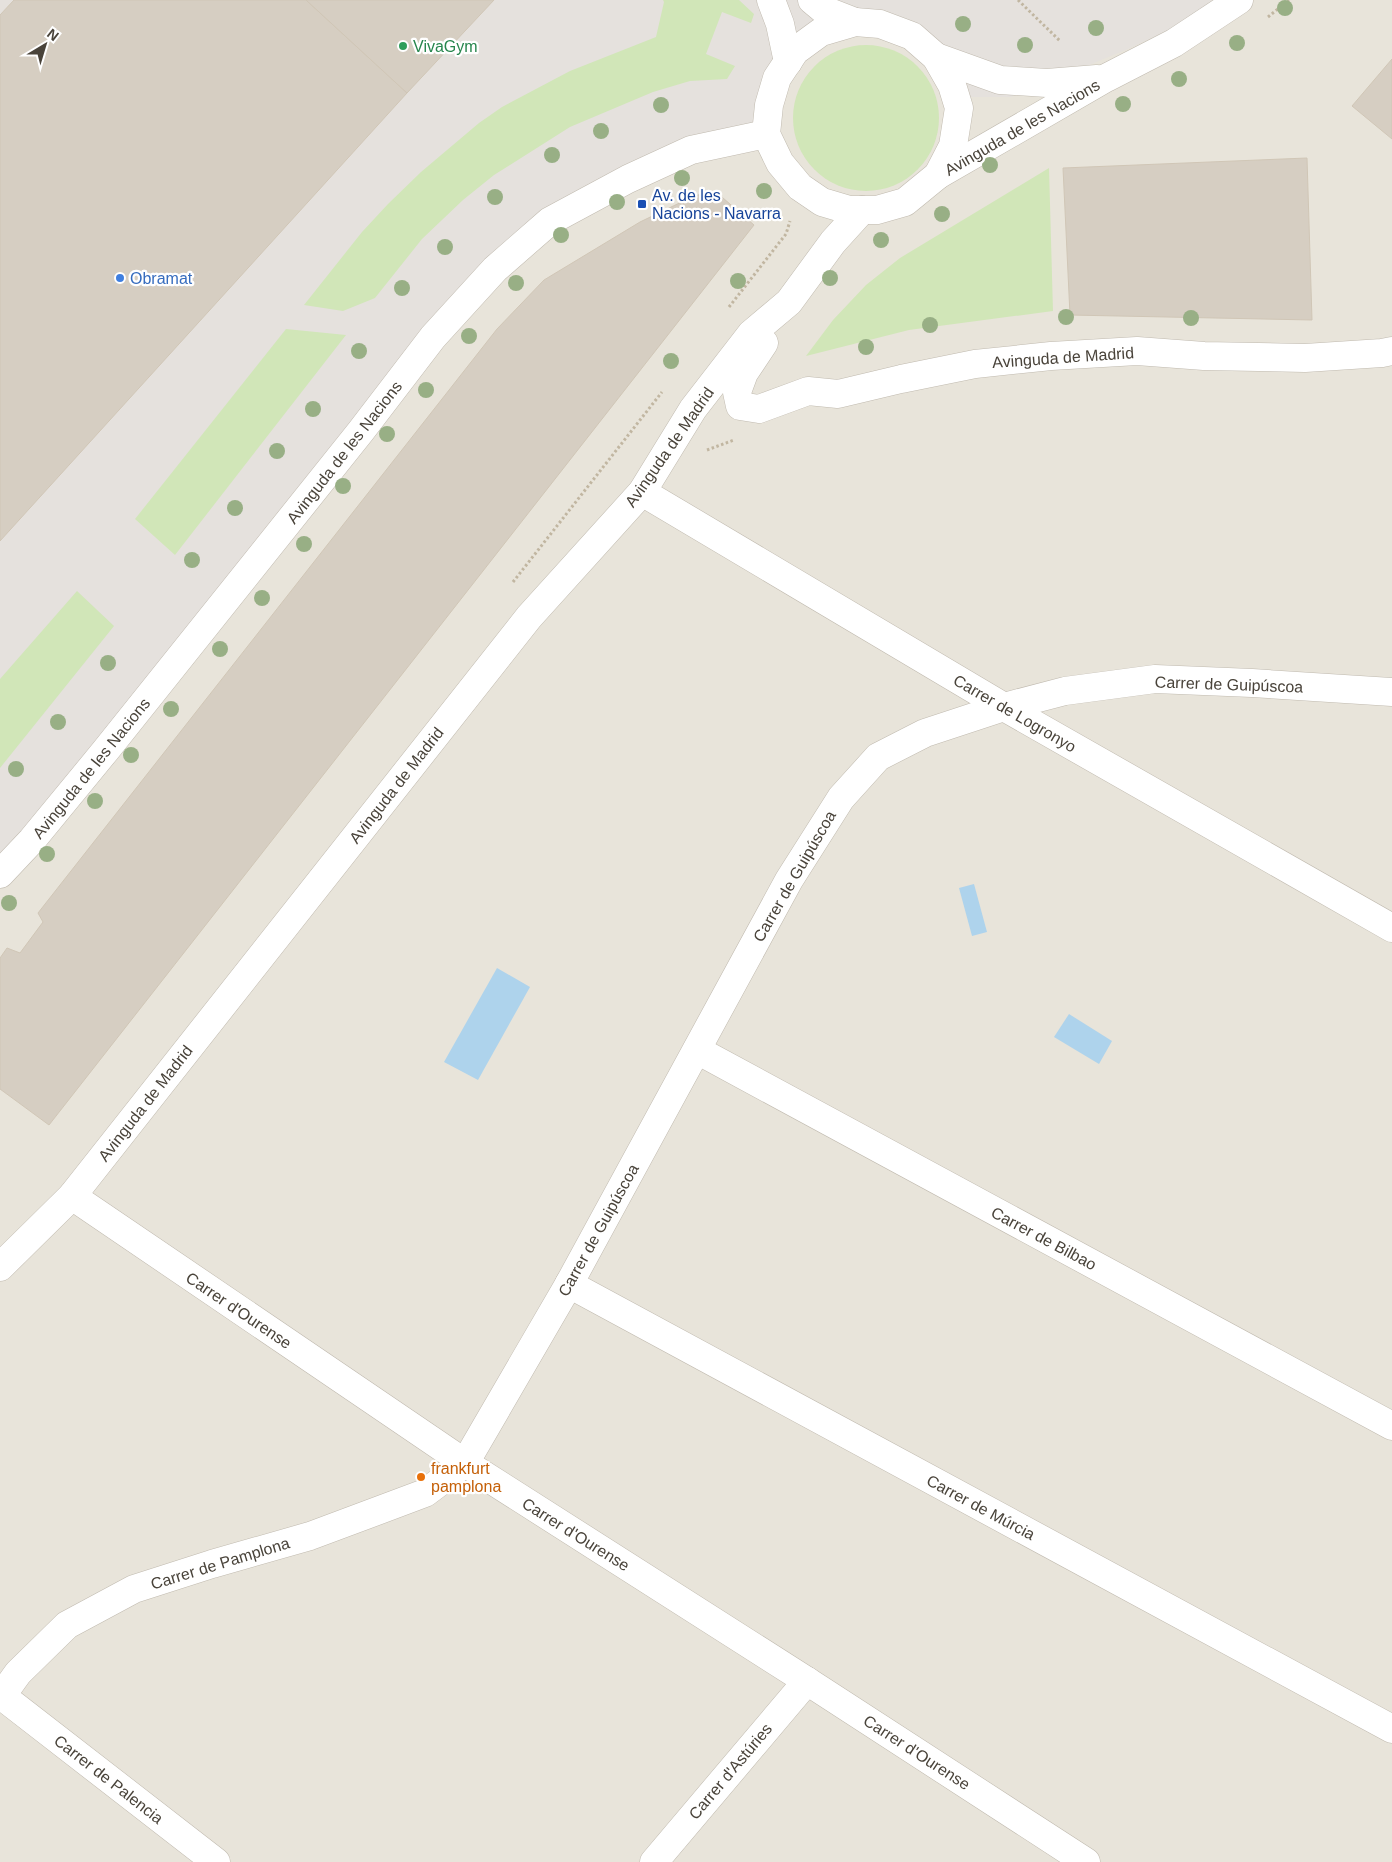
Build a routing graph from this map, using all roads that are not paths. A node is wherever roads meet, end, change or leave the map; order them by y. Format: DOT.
graph roads {
  1 [pos="772,0"];
  2 [pos="812,0"];
  3 [pos="1239,0"];
  4 [pos="855,22"];
  5 [pos="936,57"];
  6 [pos="788,62"];
  7 [pos="1106,78"];
  8 [pos="766,134"];
  9 [pos="938,175"];
  10 [pos="862,210"];
  11 [pos="789,302"];
  12 [pos="1392,351"];
  13 [pos="642,492"];
  14 [pos="1392,692"];
  15 [pos="1004,707"];
  16 [pos="0,874"];
  17 [pos="1392,928"];
  18 [pos="696,1050"];
  19 [pos="72,1196"];
  20 [pos="0,1267"];
  21 [pos="569,1284"];
  22 [pos="1392,1426"];
  23 [pos="465,1463"];
  24 [pos="807,1681"];
  25 [pos="1,1697"];
  26 [pos="1392,1729"];
  27 [pos="216,1862"];
  28 [pos="654,1862"];
  29 [pos="1086,1862"];
  1 -- 6 [label="street"];
  2 -- 4 [label="street"];
  3 -- 7 [label="street, Avinguda de les Nacions"];
  4 -- 5 [label="street"];
  4 -- 6 [label="street"];
  5 -- 7 [label="street, Avinguda de les Nacions"];
  5 -- 9 [label="street"];
  6 -- 8 [label="street"];
  7 -- 9 [label="street, Avinguda de les Nacions"];
  8 -- 10 [label="street"];
  8 -- 16 [label="street, Avinguda de les Nacions"];
  9 -- 10 [label="street"];
  10 -- 11 [label="street, Avinguda de Madrid"];
  11 -- 12 [label="street, Avinguda de Madrid"];
  11 -- 13 [label="street, Avinguda de Madrid"];
  13 -- 15 [label="street, Carrer de Logronyo"];
  13 -- 19 [label="street, Avinguda de Madrid"];
  14 -- 15 [label="street, Carrer de Guipúscoa"];
  15 -- 17 [label="street, Carrer de Logronyo"];
  15 -- 18 [label="street, Carrer de Guipúscoa"];
  18 -- 21 [label="street, Carrer de Guipúscoa"];
  18 -- 22 [label="street, Carrer de Bilbao"];
  19 -- 20 [label="street, Avinguda de Madrid"];
  19 -- 23 [label="street, Carrer d'Ourense"];
  21 -- 23 [label="street, Carrer de Guipúscoa"];
  21 -- 26 [label="street, Carrer de Múrcia"];
  23 -- 24 [label="street, Carrer d'Ourense"];
  23 -- 25 [label="street, Carrer de Pamplona"];
  24 -- 28 [label="street, Carrer d'Astúries"];
  24 -- 29 [label="street, Carrer d'Ourense"];
  25 -- 27 [label="street, Carrer de Palencia"];
}
